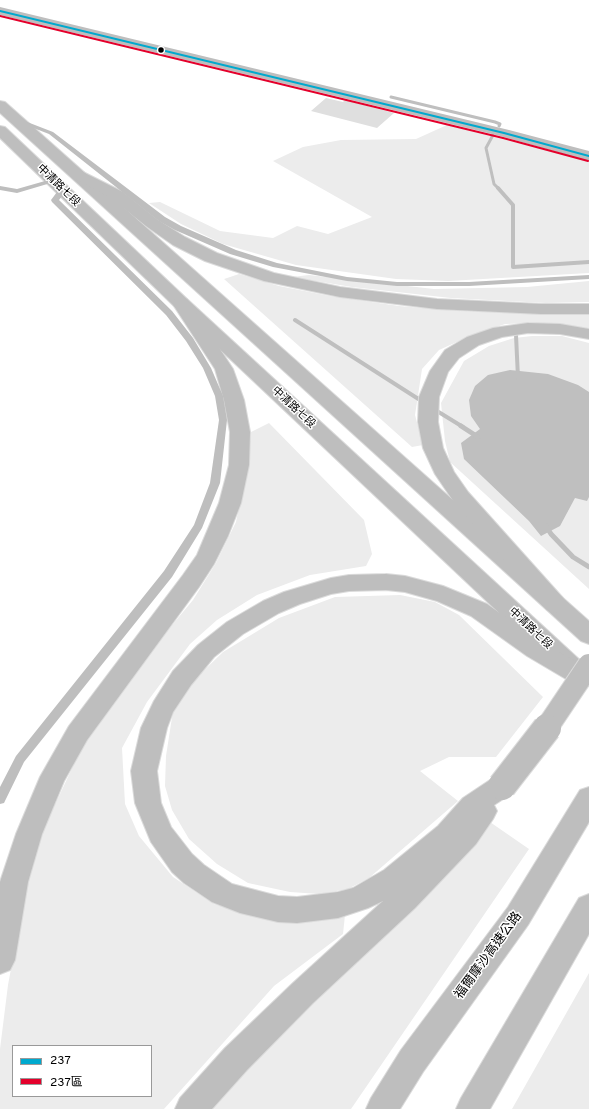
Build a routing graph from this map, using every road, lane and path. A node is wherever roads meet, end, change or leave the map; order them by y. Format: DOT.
graph roads {
  1 [pos="0,10"];
  2 [pos="0,105"];
  3 [pos="16,119"];
  4 [pos="0,130"];
  5 [pos="589,156"];
  6 [pos="77,174"];
  7 [pos="58,185"];
  8 [pos="0,188"];
  9 [pos="589,277"];
  10 [pos="181,303"];
  11 [pos="589,309"];
  12 [pos="589,334"];
  13 [pos="555,604"];
  14 [pos="589,635"];
  15 [pos="586,675"];
  16 [pos="502,786"];
  17 [pos="589,798"];
  18 [pos="0,799"];
  19 [pos="589,907"];
  20 [pos="0,960"];
  21 [pos="191,1109"];
  22 [pos="382,1109"];
  23 [pos="472,1109"];
  1 -- 5 [label="main road"];
  2 -- 3 [label="main road, 中清路七段"];
  3 -- 6 [label="main road, 中清路七段"];
  3 -- 9 [label="lane"];
  4 -- 7 [label="main road, 中清路七段"];
  6 -- 11 [label="main road"];
  6 -- 13 [label="main road, 中清路七段"];
  7 -- 8 [label="lane"];
  7 -- 10 [label="main road, 中清路七段"];
  7 -- 18 [label="lane"];
  10 -- 15 [label="main road, 中清路七段"];
  10 -- 20 [label="main road"];
  12 -- 13 [label="main road"];
  13 -- 14 [label="main road, 中清路七段"];
  15 -- 16 [label="main road, bridge"];
  15 -- 16 [label="main road"];
  16 -- 21 [label="main road"];
  17 -- 22 [label="main road, 福爾摩沙高速公路"];
  19 -- 23 [label="main road"];
}
